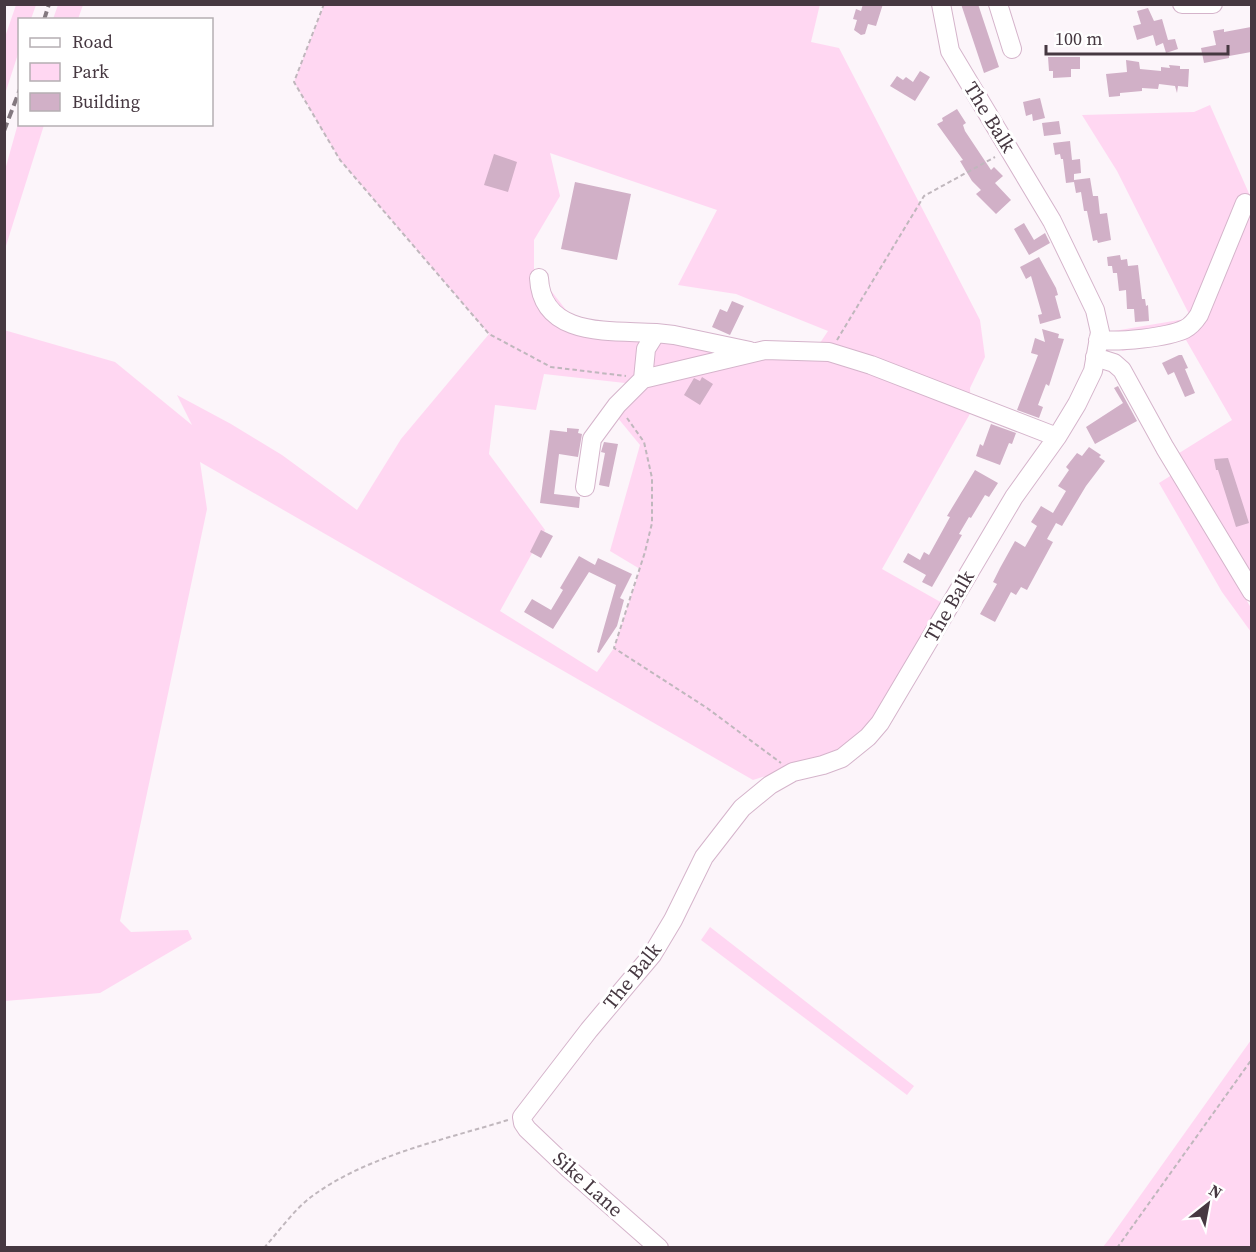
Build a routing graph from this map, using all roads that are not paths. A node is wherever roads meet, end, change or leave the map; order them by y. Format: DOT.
graph roads {
  1 [pos="942,4"];
  2 [pos="998,4"];
  3 [pos="1182,4"];
  4 [pos="1213,4"];
  5 [pos="1012,49"];
  6 [pos="1245,203"];
  7 [pos="539,278"];
  8 [pos="656,333"];
  9 [pos="1097,349"];
  10 [pos="756,352"];
  11 [pos="644,379"];
  12 [pos="1057,437"];
  13 [pos="585,487"];
  14 [pos="1251,592"];
  15 [pos="522,1117"];
  16 [pos="659,1248"];
  1 -- 9 [label="street, The Balk"];
  2 -- 5 [label="street"];
  3 -- 4 [label="street"];
  6 -- 9 [label="street"];
  7 -- 8 [label="street"];
  8 -- 10 [label="street"];
  8 -- 11 [label="street"];
  9 -- 12 [label="street, The Balk"];
  9 -- 14 [label="street"];
  10 -- 11 [label="street"];
  10 -- 12 [label="street"];
  11 -- 13 [label="street"];
  12 -- 15 [label="street, The Balk"];
  15 -- 16 [label="street, Sike Lane"];
}
